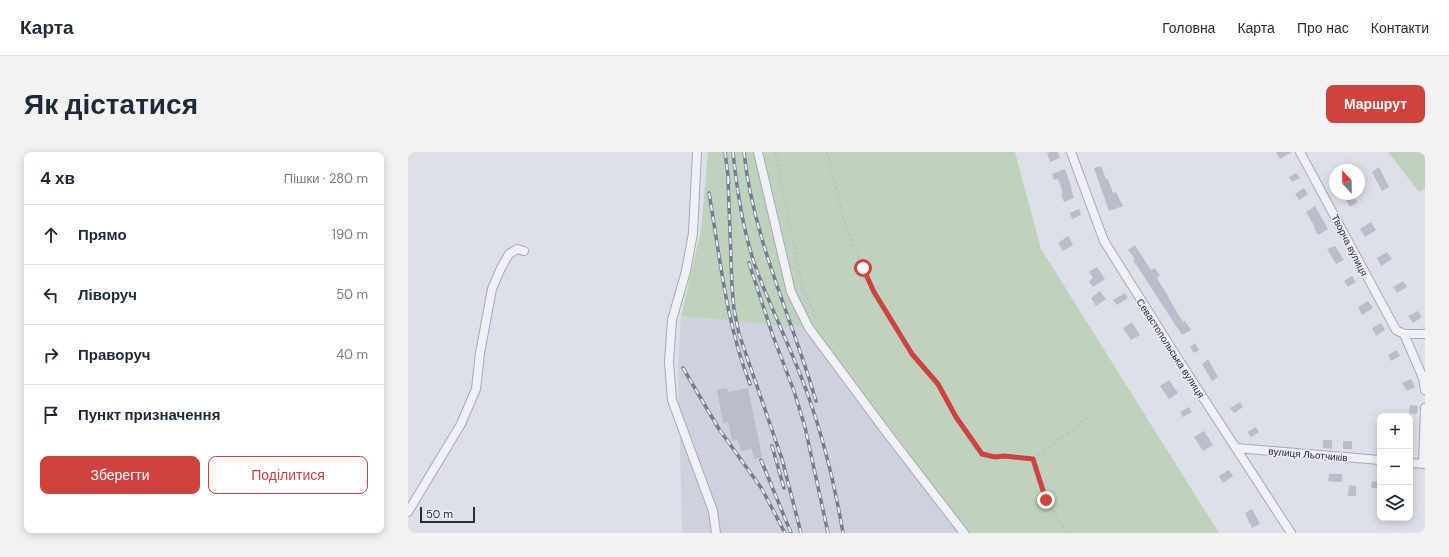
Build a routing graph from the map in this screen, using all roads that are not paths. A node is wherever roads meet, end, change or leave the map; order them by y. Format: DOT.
graph roads {
  1 [pos="697,152"];
  2 [pos="758,152"];
  3 [pos="1071,152"];
  4 [pos="1300,152"];
  5 [pos="524,251"];
  6 [pos="1404,334"];
  7 [pos="1425,334"];
  8 [pos="1425,390"];
  9 [pos="1425,408"];
  10 [pos="1236,448"];
  11 [pos="1377,460"];
  12 [pos="1413,463"];
  13 [pos="1424,464"];
  14 [pos="408,512"];
  15 [pos="956,523"];
  16 [pos="716,533"];
  17 [pos="957,533"];
  18 [pos="964,533"];
  19 [pos="1291,533"];
  1 -- 16 [label="street"];
  2 -- 15 [label="street"];
  3 -- 10 [label="street, Севастопольська вулиця"];
  4 -- 6 [label="street, Творча вулиця"];
  5 -- 14 [label="street"];
  6 -- 7 [label="street"];
  6 -- 8 [label="street, Творча вулиця"];
  9 -- 13 [label="street"];
  10 -- 11 [label="street, вулиця Льотчиків"];
  10 -- 19 [label="street, Севастопольська вулиця"];
  12 -- 13 [label="street"];
  15 -- 17 [label="street"];
  15 -- 18 [label="street"];
}
